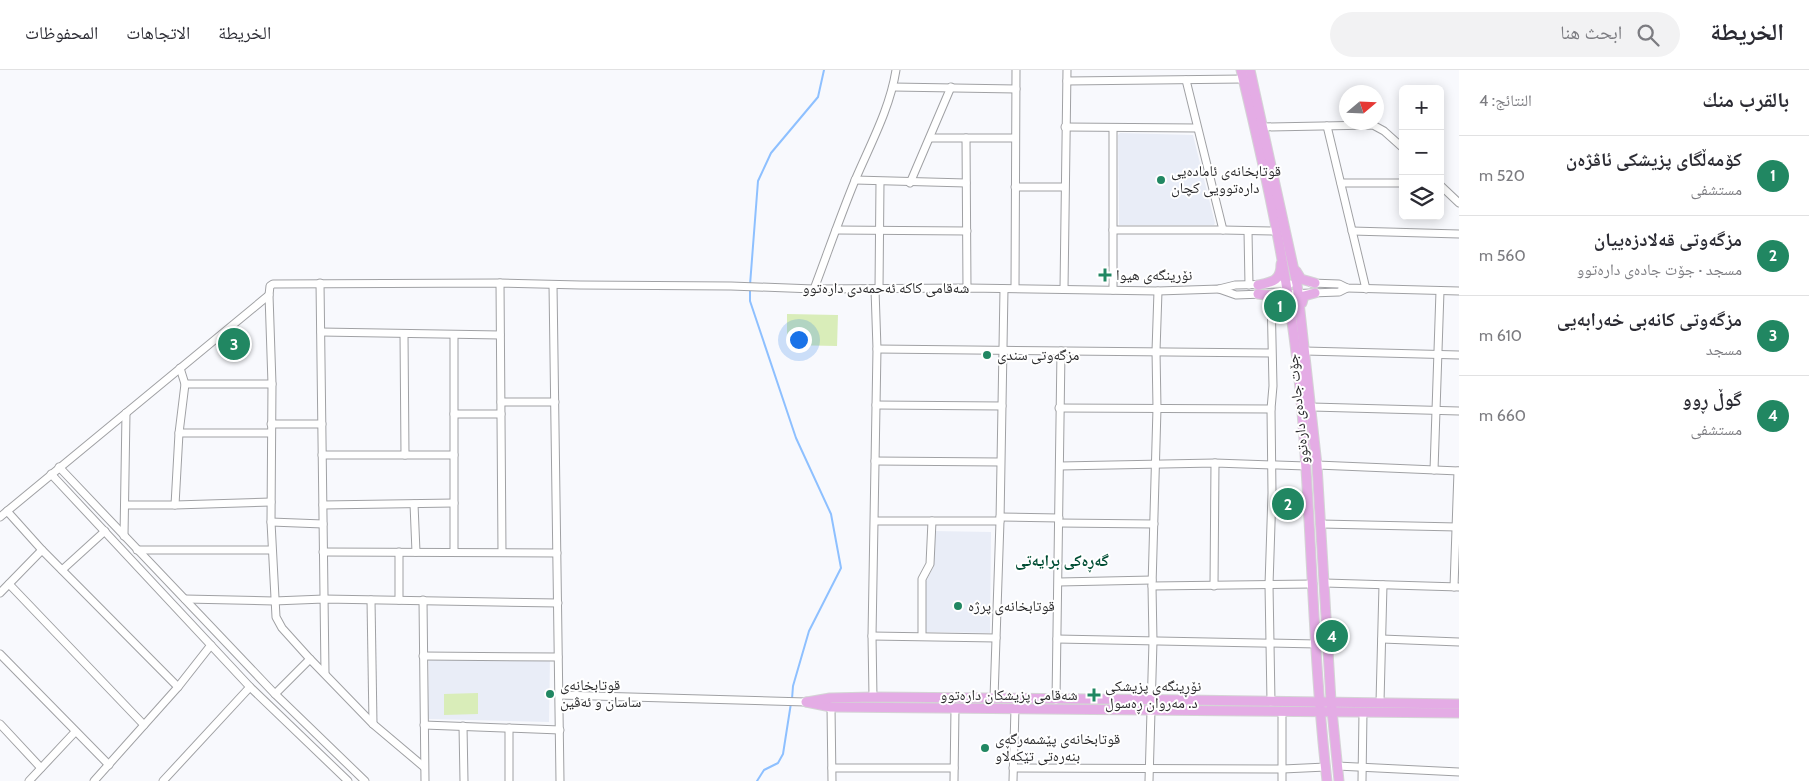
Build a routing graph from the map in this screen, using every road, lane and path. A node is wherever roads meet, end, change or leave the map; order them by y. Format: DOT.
graph roads {
  1 [pos="896,70"];
  2 [pos="1016,70"];
  3 [pos="1067,70"];
  4 [pos="1250,70"];
  5 [pos="1242,74"];
  6 [pos="1186,80"];
  7 [pos="1067,81"];
  8 [pos="893,86"];
  9 [pos="951,87"];
  10 [pos="1016,89"];
  11 [pos="1327,126"];
  12 [pos="1264,127"];
  13 [pos="1065,128"];
  14 [pos="1113,128"];
  15 [pos="1197,128"];
  16 [pos="930,138"];
  17 [pos="966,138"];
  18 [pos="1015,138"];
  19 [pos="1399,144"];
  20 [pos="856,180"];
  21 [pos="880,182"];
  22 [pos="910,182"];
  23 [pos="966,183"];
  24 [pos="1341,183"];
  25 [pos="1399,184"];
  26 [pos="1015,187"];
  27 [pos="1064,187"];
  28 [pos="1444,189"];
  29 [pos="1459,203"];
  30 [pos="836,230"];
  31 [pos="880,230"];
  32 [pos="967,230"];
  33 [pos="1113,230"];
  34 [pos="1223,230"];
  35 [pos="1248,231"];
  36 [pos="1352,231"];
  37 [pos="1276,232"];
  38 [pos="1459,234"];
  39 [pos="1291,254"];
  40 [pos="1281,256"];
  41 [pos="320,283"];
  42 [pos="500,283"];
  43 [pos="1287,284"];
  44 [pos="553,285"];
  45 [pos="968,288"];
  46 [pos="1015,288"];
  47 [pos="1255,288"];
  48 [pos="1298,288"];
  49 [pos="1315,288"];
  50 [pos="814,289"];
  51 [pos="877,289"];
  52 [pos="1004,289"];
  53 [pos="1064,289"];
  54 [pos="1219,289"];
  55 [pos="1366,289"];
  56 [pos="1114,290"];
  57 [pos="1158,290"];
  58 [pos="1440,291"];
  59 [pos="1459,291"];
  60 [pos="1288,294"];
  61 [pos="269,295"];
  62 [pos="1271,296"];
  63 [pos="1302,314"];
  64 [pos="1292,325"];
  65 [pos="321,332"];
  66 [pos="404,334"];
  67 [pos="454,335"];
  68 [pos="500,336"];
  69 [pos="877,350"];
  70 [pos="1003,351"];
  71 [pos="1061,351"];
  72 [pos="1156,351"];
  73 [pos="1305,351"];
  74 [pos="1272,353"];
  75 [pos="1437,354"];
  76 [pos="1459,355"];
  77 [pos="180,368"];
  78 [pos="185,384"];
  79 [pos="272,384"];
  80 [pos="501,402"];
  81 [pos="555,402"];
  82 [pos="876,405"];
  83 [pos="1002,406"];
  84 [pos="1312,407"];
  85 [pos="1060,408"];
  86 [pos="1157,408"];
  87 [pos="1271,409"];
  88 [pos="1436,410"];
  89 [pos="1459,411"];
  90 [pos="126,413"];
  91 [pos="454,414"];
  92 [pos="501,414"];
  93 [pos="271,424"];
  94 [pos="322,424"];
  95 [pos="179,433"];
  96 [pos="271,433"];
  97 [pos="322,455"];
  98 [pos="405,455"];
  99 [pos="454,455"];
  100 [pos="875,461"];
  101 [pos="1000,462"];
  102 [pos="1215,463"];
  103 [pos="1155,464"];
  104 [pos="1272,464"];
  105 [pos="1060,466"];
  106 [pos="1306,466"];
  107 [pos="1317,466"];
  108 [pos="59,467"];
  109 [pos="1434,470"];
  110 [pos="1458,471"];
  111 [pos="51,474"];
  112 [pos="271,502"];
  113 [pos="454,503"];
  114 [pos="323,504"];
  115 [pos="414,504"];
  116 [pos="124,505"];
  117 [pos="175,505"];
  118 [pos="7,511"];
  119 [pos="0,517"];
  120 [pos="1000,519"];
  121 [pos="875,521"];
  122 [pos="932,521"];
  123 [pos="1059,521"];
  124 [pos="271,522"];
  125 [pos="323,524"];
  126 [pos="1154,524"];
  127 [pos="1321,524"];
  128 [pos="1457,527"];
  129 [pos="104,531"];
  130 [pos="124,536"];
  131 [pos="42,550"];
  132 [pos="137,550"];
  133 [pos="271,550"];
  134 [pos="324,552"];
  135 [pos="398,552"];
  136 [pos="416,552"];
  137 [pos="454,552"];
  138 [pos="502,552"];
  139 [pos="557,552"];
  140 [pos="62,570"];
  141 [pos="1059,582"];
  142 [pos="1152,583"];
  143 [pos="1325,583"];
  144 [pos="9,584"];
  145 [pos="1313,584"];
  146 [pos="1269,585"];
  147 [pos="1383,585"];
  148 [pos="1214,586"];
  149 [pos="1457,587"];
  150 [pos="0,593"];
  151 [pos="185,599"];
  152 [pos="324,599"];
  153 [pos="371,600"];
  154 [pos="399,600"];
  155 [pos="423,600"];
  156 [pos="274,601"];
  157 [pos="558,602"];
  158 [pos="872,636"];
  159 [pos="922,636"];
  160 [pos="996,638"];
  161 [pos="1057,639"];
  162 [pos="1382,639"];
  163 [pos="1153,641"];
  164 [pos="1271,642"];
  165 [pos="1459,642"];
  166 [pos="1317,644"];
  167 [pos="211,645"];
  168 [pos="0,654"];
  169 [pos="423,656"];
  170 [pos="558,657"];
  171 [pos="310,659"];
  172 [pos="325,673"];
  173 [pos="178,687"];
  174 [pos="250,687"];
  175 [pos="275,694"];
  176 [pos="559,695"];
  177 [pos="873,697"];
  178 [pos="1151,699"];
  179 [pos="1056,700"];
  180 [pos="1331,701"];
  181 [pos="801,702"];
  182 [pos="817,702"];
  183 [pos="1271,702"];
  184 [pos="1380,702"];
  185 [pos="994,703"];
  186 [pos="1459,704"];
  187 [pos="1320,706"];
  188 [pos="831,708"];
  189 [pos="955,708"];
  190 [pos="1015,708"];
  191 [pos="1151,710"];
  192 [pos="1282,711"];
  193 [pos="1332,711"];
  194 [pos="1363,712"];
  195 [pos="1459,713"];
  196 [pos="0,724"];
  197 [pos="373,724"];
  198 [pos="144,725"];
  199 [pos="424,725"];
  200 [pos="463,726"];
  201 [pos="509,728"];
  202 [pos="560,730"];
  203 [pos="75,732"];
  204 [pos="109,765"];
  205 [pos="1337,766"];
  206 [pos="424,767"];
  207 [pos="1326,767"];
  208 [pos="42,768"];
  209 [pos="832,768"];
  210 [pos="954,768"];
  211 [pos="1013,768"];
  212 [pos="1149,768"];
  213 [pos="1361,768"];
  214 [pos="1283,769"];
  215 [pos="1459,772"];
  216 [pos="29,781"];
  217 [pos="94,781"];
  218 [pos="164,781"];
  219 [pos="348,781"];
  220 [pos="365,781"];
  221 [pos="425,781"];
  222 [pos="464,781"];
  223 [pos="509,781"];
  224 [pos="560,781"];
  225 [pos="832,781"];
  226 [pos="954,781"];
  227 [pos="1013,781"];
  228 [pos="1148,781"];
  229 [pos="1282,781"];
  230 [pos="1327,781"];
  231 [pos="1339,781"];
  232 [pos="1362,781"];
  1 -- 8 [label="street"];
  2 -- 10 [label="street"];
  3 -- 7 [label="street"];
  4 -- 12 [label="main road, جۆت جادەی دارەتوو"];
  5 -- 6 [label="street"];
  5 -- 37 [label="main road, جۆت جادەی دارەتوو"];
  6 -- 7 [label="street"];
  6 -- 15 [label="street"];
  7 -- 13 [label="street"];
  8 -- 9 [label="street"];
  8 -- 20 [label="street"];
  9 -- 10 [label="street"];
  9 -- 16 [label="street"];
  10 -- 18 [label="street"];
  11 -- 12 [label="street"];
  11 -- 19 [label="street"];
  11 -- 24 [label="street"];
  12 -- 39 [label="main road, جۆت جادەی دارەتوو"];
  13 -- 14 [label="street"];
  13 -- 27 [label="street"];
  14 -- 15 [label="street"];
  14 -- 33 [label="street"];
  15 -- 34 [label="street"];
  16 -- 17 [label="street"];
  16 -- 22 [label="street"];
  17 -- 18 [label="street"];
  17 -- 23 [label="street"];
  18 -- 26 [label="street"];
  20 -- 21 [label="street"];
  20 -- 30 [label="street"];
  21 -- 22 [label="street"];
  21 -- 31 [label="street"];
  22 -- 23 [label="street"];
  23 -- 32 [label="street"];
  24 -- 25 [label="street"];
  24 -- 36 [label="street"];
  26 -- 27 [label="street"];
  26 -- 46 [label="street"];
  27 -- 53 [label="street"];
  28 -- 29 [label="street"];
  30 -- 31 [label="street"];
  30 -- 50 [label="street"];
  31 -- 32 [label="street"];
  31 -- 51 [label="street"];
  32 -- 45 [label="street"];
  33 -- 34 [label="street"];
  33 -- 56 [label="street"];
  34 -- 35 [label="street"];
  35 -- 37 [label="street"];
  35 -- 47 [label="street"];
  36 -- 38 [label="street"];
  36 -- 55 [label="street"];
  37 -- 40 [label="main road, جۆت جادەی دارەتوو"];
  39 -- 48 [label="main road, جۆت جادەی دارەتوو"];
  39 -- 49 [label="main road"];
  40 -- 43 [label="main road, جۆت جادەی دارەتوو"];
  40 -- 47 [label="main road"];
  41 -- 42 [label="street, شەقامی کاکە ئەحمەدی دارەتوو"];
  41 -- 61 [label="street, شەقامی کاکە ئەحمەدی دارەتوو"];
  41 -- 65 [label="street"];
  42 -- 44 [label="street, شەقامی کاکە ئەحمەدی دارەتوو"];
  42 -- 68 [label="street"];
  43 -- 47 [label="street, شەقامی کاکە ئەحمەدی دارەتوو"];
  43 -- 48 [label="street, شەقامی کاکە ئەحمەدی دارەتوو"];
  43 -- 60 [label="main road, جۆت جادەی دارەتوو"];
  44 -- 50 [label="street, شەقامی کاکە ئەحمەدی دارەتوو"];
  44 -- 81 [label="street"];
  45 -- 51 [label="street, شەقامی کاکە ئەحمەدی دارەتوو"];
  45 -- 52 [label="street, شەقامی کاکە ئەحمەدی دارەتوو"];
  46 -- 52 [label="street, شەقامی کاکە ئەحمەدی دارەتوو"];
  46 -- 53 [label="street, شەقامی کاکە ئەحمەدی دارەتوو"];
  47 -- 54 [label="street, شەقامی کاکە ئەحمەدی دارەتوو"];
  47 -- 54 [label="street, شەقامی کاکە ئەحمەدی دارەتوو"];
  47 -- 60 [label="street, شەقامی کاکە ئەحمەدی دارەتوو"];
  47 -- 62 [label="main road"];
  48 -- 49 [label="street"];
  48 -- 60 [label="street, شەقامی کاکە ئەحمەدی دارەتوو"];
  48 -- 63 [label="main road, جۆت جادەی دارەتوو"];
  49 -- 55 [label="street"];
  49 -- 63 [label="main road"];
  50 -- 51 [label="street, شەقامی کاکە ئەحمەدی دارەتوو"];
  51 -- 69 [label="street"];
  52 -- 70 [label="street"];
  53 -- 56 [label="street, شەقامی کاکە ئەحمەدی دارەتوو"];
  54 -- 57 [label="street, شەقامی کاکە ئەحمەدی دارەتوو"];
  55 -- 58 [label="street"];
  56 -- 57 [label="street, شەقامی کاکە ئەحمەدی دارەتوو"];
  57 -- 72 [label="street"];
  58 -- 59 [label="street"];
  58 -- 75 [label="street"];
  60 -- 64 [label="main road, جۆت جادەی دارەتوو"];
  61 -- 77 [label="street"];
  61 -- 79 [label="street"];
  62 -- 64 [label="main road"];
  62 -- 74 [label="street"];
  63 -- 73 [label="main road, جۆت جادەی دارەتوو"];
  64 -- 106 [label="main road, جۆت جادەی دارەتوو"];
  65 -- 66 [label="street"];
  65 -- 94 [label="street"];
  66 -- 67 [label="street"];
  66 -- 98 [label="street"];
  67 -- 68 [label="street"];
  67 -- 91 [label="street"];
  68 -- 80 [label="street"];
  69 -- 70 [label="street"];
  69 -- 82 [label="street"];
  70 -- 71 [label="street"];
  70 -- 83 [label="street"];
  71 -- 72 [label="street"];
  71 -- 85 [label="street"];
  72 -- 74 [label="street"];
  72 -- 86 [label="street"];
  73 -- 75 [label="street"];
  73 -- 84 [label="main road, جۆت جادەی دارەتوو"];
  74 -- 87 [label="street"];
  75 -- 76 [label="street"];
  75 -- 88 [label="street"];
  77 -- 78 [label="street"];
  77 -- 90 [label="street"];
  78 -- 79 [label="street"];
  78 -- 95 [label="street"];
  79 -- 93 [label="street"];
  80 -- 81 [label="street"];
  80 -- 92 [label="street"];
  81 -- 139 [label="street"];
  82 -- 83 [label="street"];
  82 -- 100 [label="street"];
  83 -- 101 [label="street"];
  84 -- 88 [label="street"];
  84 -- 107 [label="main road, جۆت جادەی دارەتوو"];
  85 -- 86 [label="street"];
  85 -- 105 [label="street"];
  86 -- 87 [label="street"];
  86 -- 103 [label="street"];
  87 -- 104 [label="street"];
  88 -- 89 [label="street"];
  88 -- 109 [label="street"];
  90 -- 108 [label="street"];
  90 -- 116 [label="street"];
  91 -- 92 [label="street"];
  91 -- 99 [label="street"];
  92 -- 138 [label="street"];
  93 -- 94 [label="street"];
  93 -- 96 [label="street"];
  94 -- 97 [label="street"];
  95 -- 96 [label="street"];
  95 -- 117 [label="street"];
  96 -- 112 [label="street"];
  97 -- 98 [label="street"];
  97 -- 114 [label="street"];
  98 -- 99 [label="street"];
  99 -- 113 [label="street"];
  100 -- 101 [label="street"];
  100 -- 121 [label="street"];
  101 -- 120 [label="street"];
  102 -- 103 [label="street"];
  102 -- 104 [label="street"];
  102 -- 148 [label="street"];
  103 -- 105 [label="street"];
  103 -- 126 [label="street"];
  104 -- 106 [label="street"];
  104 -- 146 [label="street"];
  105 -- 123 [label="street"];
  106 -- 145 [label="main road, جۆت جادەی دارەتوو"];
  107 -- 109 [label="street"];
  107 -- 127 [label="main road, جۆت جادەی دارەتوو"];
  108 -- 111 [label="street"];
  108 -- 130 [label="street"];
  109 -- 110 [label="street"];
  110 -- 128 [label="street"];
  111 -- 118 [label="street"];
  111 -- 129 [label="street"];
  112 -- 117 [label="street"];
  112 -- 124 [label="street"];
  113 -- 115 [label="street"];
  113 -- 137 [label="street"];
  114 -- 115 [label="street"];
  114 -- 125 [label="street"];
  115 -- 136 [label="street"];
  116 -- 117 [label="street"];
  116 -- 130 [label="street"];
  118 -- 119 [label="street"];
  118 -- 131 [label="street"];
  120 -- 122 [label="street"];
  120 -- 123 [label="street"];
  120 -- 160 [label="street"];
  121 -- 122 [label="street"];
  121 -- 158 [label="street"];
  122 -- 159 [label="street"];
  123 -- 126 [label="street"];
  123 -- 141 [label="street"];
  124 -- 125 [label="street"];
  124 -- 133 [label="street"];
  125 -- 134 [label="street"];
  126 -- 142 [label="street"];
  127 -- 128 [label="street"];
  127 -- 143 [label="main road, جۆت جادەی دارەتوو"];
  128 -- 149 [label="street"];
  129 -- 140 [label="street"];
  129 -- 167 [label="street"];
  130 -- 132 [label="street"];
  131 -- 140 [label="street"];
  131 -- 144 [label="street"];
  132 -- 133 [label="street"];
  132 -- 151 [label="street"];
  133 -- 156 [label="street"];
  134 -- 135 [label="street"];
  134 -- 152 [label="street"];
  135 -- 136 [label="street"];
  135 -- 154 [label="street"];
  136 -- 137 [label="street"];
  137 -- 138 [label="street"];
  138 -- 139 [label="street"];
  139 -- 157 [label="street"];
  140 -- 173 [label="street"];
  141 -- 142 [label="street"];
  141 -- 161 [label="street"];
  142 -- 148 [label="street"];
  142 -- 163 [label="street"];
  143 -- 147 [label="street"];
  143 -- 180 [label="main road, جۆت جادەی دارەتوو"];
  144 -- 150 [label="street"];
  144 -- 198 [label="street"];
  145 -- 146 [label="street"];
  145 -- 166 [label="main road, جۆت جادەی دارەتوو"];
  146 -- 148 [label="street"];
  146 -- 164 [label="street"];
  147 -- 149 [label="street"];
  147 -- 162 [label="street"];
  151 -- 156 [label="street"];
  151 -- 175 [label="street"];
  152 -- 153 [label="street"];
  152 -- 156 [label="street"];
  152 -- 172 [label="street"];
  153 -- 154 [label="street"];
  153 -- 197 [label="street"];
  154 -- 155 [label="street"];
  155 -- 157 [label="street"];
  155 -- 169 [label="street"];
  156 -- 171 [label="street"];
  157 -- 170 [label="street"];
  158 -- 159 [label="street"];
  158 -- 177 [label="street"];
  159 -- 160 [label="street"];
  160 -- 185 [label="street"];
  161 -- 163 [label="street"];
  161 -- 179 [label="street"];
  162 -- 165 [label="street"];
  162 -- 184 [label="street"];
  163 -- 164 [label="street"];
  163 -- 178 [label="street"];
  164 -- 166 [label="street"];
  164 -- 183 [label="street"];
  166 -- 187 [label="main road, جۆت جادەی دارەتوو"];
  167 -- 173 [label="street"];
  167 -- 174 [label="street"];
  168 -- 203 [label="street"];
  169 -- 170 [label="street"];
  169 -- 199 [label="street"];
  170 -- 176 [label="street"];
  171 -- 172 [label="street"];
  171 -- 175 [label="street"];
  172 -- 197 [label="street"];
  173 -- 198 [label="street"];
  174 -- 218 [label="street"];
  174 -- 219 [label="street"];
  175 -- 220 [label="street"];
  176 -- 181 [label="street, شەقامی پزیشکان دارەتوو"];
  176 -- 202 [label="street"];
  177 -- 182 [label="main road, شەقامی پزیشکان دارەتوو"];
  177 -- 185 [label="main road, شەقامی پزیشکان دارەتوو"];
  178 -- 179 [label="main road, شەقامی پزیشکان دارەتوو"];
  178 -- 183 [label="main road, شەقامی پزیشکان دارەتوو"];
  178 -- 191 [label="street"];
  179 -- 185 [label="main road, شەقامی پزیشکان دارەتوو"];
  180 -- 184 [label="main road, شەقامی پزیشکان دارەتوو"];
  180 -- 187 [label="main road, شەقامی پزیشکان دارەتوو"];
  180 -- 193 [label="main road, جۆت جادەی دارەتوو"];
  181 -- 182 [label="main road, شەقامی پزیشکان دارەتوو"];
  182 -- 188 [label="main road, شەقامی پزیشکان دارەتوو"];
  183 -- 187 [label="main road, شەقامی پزیشکان دارەتوو"];
  184 -- 186 [label="main road, شەقامی پزیشکان دارەتوو"];
  185 -- 189 [label="main road, شەقامی پزیشکان دارەتوو"];
  185 -- 190 [label="main road, شەقامی پزیشکان دارەتوو"];
  187 -- 192 [label="main road, شەقامی پزیشکان دارەتوو"];
  187 -- 193 [label="main road, شەقامی پزیشکان دارەتوو"];
  187 -- 207 [label="main road, جۆت جادەی دارەتوو"];
  188 -- 189 [label="main road, شەقامی پزیشکان دارەتوو"];
  188 -- 209 [label="street"];
  189 -- 210 [label="street"];
  190 -- 191 [label="main road, شەقامی پزیشکان دارەتوو"];
  190 -- 211 [label="street"];
  191 -- 192 [label="main road, شەقامی پزیشکان دارەتوو"];
  191 -- 212 [label="street"];
  192 -- 214 [label="street"];
  193 -- 194 [label="main road, شەقامی پزیشکان دارەتوو"];
  193 -- 205 [label="main road, جۆت جادەی دارەتوو"];
  194 -- 195 [label="main road, شەقامی پزیشکان دارەتوو"];
  194 -- 213 [label="street"];
  196 -- 208 [label="street"];
  197 -- 206 [label="street"];
  198 -- 204 [label="street"];
  199 -- 200 [label="street"];
  199 -- 206 [label="street"];
  200 -- 201 [label="street"];
  200 -- 222 [label="street"];
  201 -- 202 [label="street"];
  201 -- 223 [label="street"];
  202 -- 224 [label="street"];
  203 -- 204 [label="street"];
  203 -- 208 [label="street"];
  204 -- 217 [label="street"];
  205 -- 213 [label="street"];
  205 -- 231 [label="main road, جۆت جادەی دارەتوو"];
  206 -- 221 [label="street"];
  207 -- 214 [label="street"];
  207 -- 230 [label="main road, جۆت جادەی دارەتوو"];
  208 -- 216 [label="street"];
  209 -- 210 [label="street"];
  209 -- 225 [label="street"];
  210 -- 226 [label="street"];
  211 -- 212 [label="street"];
  211 -- 227 [label="street"];
  212 -- 214 [label="street"];
  212 -- 228 [label="street"];
  213 -- 215 [label="street"];
  213 -- 232 [label="street"];
  214 -- 229 [label="street"];
}
